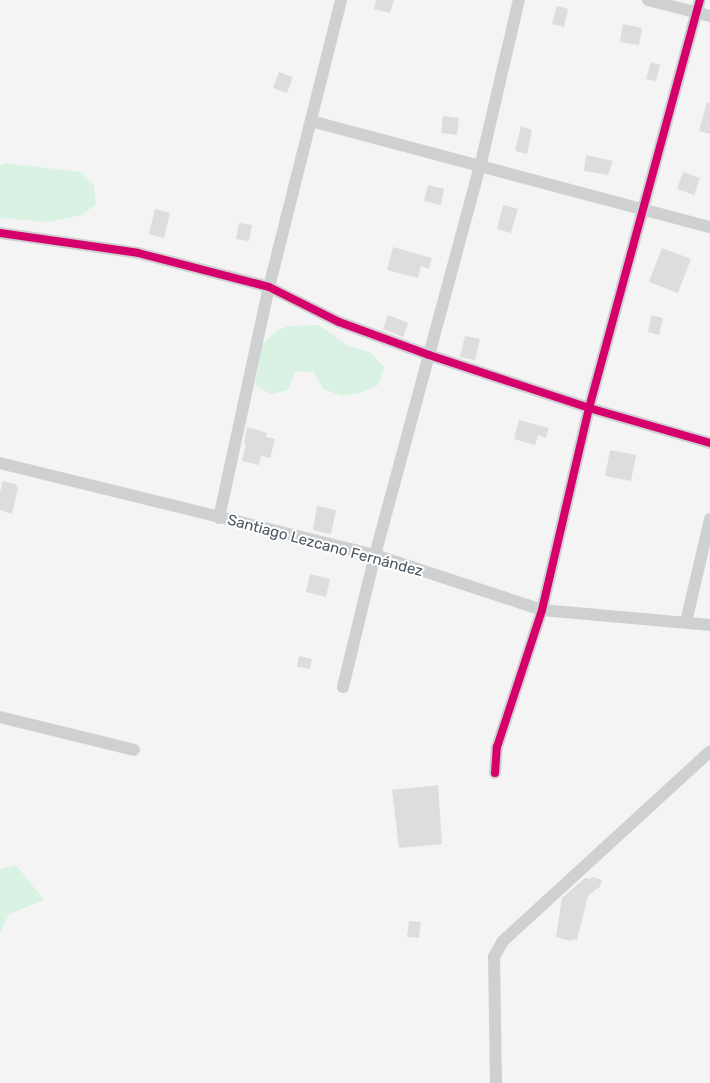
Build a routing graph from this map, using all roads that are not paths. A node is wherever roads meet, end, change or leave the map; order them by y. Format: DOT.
graph roads {
  1 [pos="342,0"];
  2 [pos="519,0"];
  3 [pos="648,0"];
  4 [pos="698,6"];
  5 [pos="710,16"];
  6 [pos="311,121"];
  7 [pos="480,167"];
  8 [pos="643,209"];
  9 [pos="710,227"];
  10 [pos="0,233"];
  11 [pos="269,287"];
  12 [pos="430,354"];
  13 [pos="589,408"];
  14 [pos="710,444"];
  15 [pos="0,463"];
  16 [pos="219,518"];
  17 [pos="710,519"];
  18 [pos="374,555"];
  19 [pos="542,610"];
  20 [pos="686,622"];
  21 [pos="710,625"];
  22 [pos="344,687"];
  23 [pos="0,717"];
  24 [pos="134,750"];
  25 [pos="710,750"];
  26 [pos="494,773"];
  27 [pos="496,1083"];
  1 -- 6 [label="street"];
  2 -- 7 [label="street"];
  3 -- 4 [label="street"];
  4 -- 5 [label="street"];
  4 -- 8 [label="street"];
  6 -- 7 [label="street"];
  6 -- 11 [label="street"];
  7 -- 8 [label="street"];
  7 -- 12 [label="street"];
  8 -- 9 [label="street"];
  8 -- 13 [label="street"];
  10 -- 11 [label="street"];
  11 -- 12 [label="street"];
  11 -- 16 [label="street"];
  12 -- 13 [label="street"];
  12 -- 18 [label="street"];
  13 -- 14 [label="street"];
  13 -- 19 [label="street"];
  15 -- 16 [label="street, Santiago Lezcano Fernández"];
  16 -- 18 [label="street, Santiago Lezcano Fernández"];
  17 -- 20 [label="street"];
  18 -- 19 [label="street, Santiago Lezcano Fernández"];
  18 -- 22 [label="street"];
  19 -- 20 [label="street, Santiago Lezcano Fernández"];
  19 -- 26 [label="street"];
  20 -- 21 [label="street, Santiago Lezcano Fernández"];
  23 -- 24 [label="street"];
  25 -- 27 [label="street"];
}
